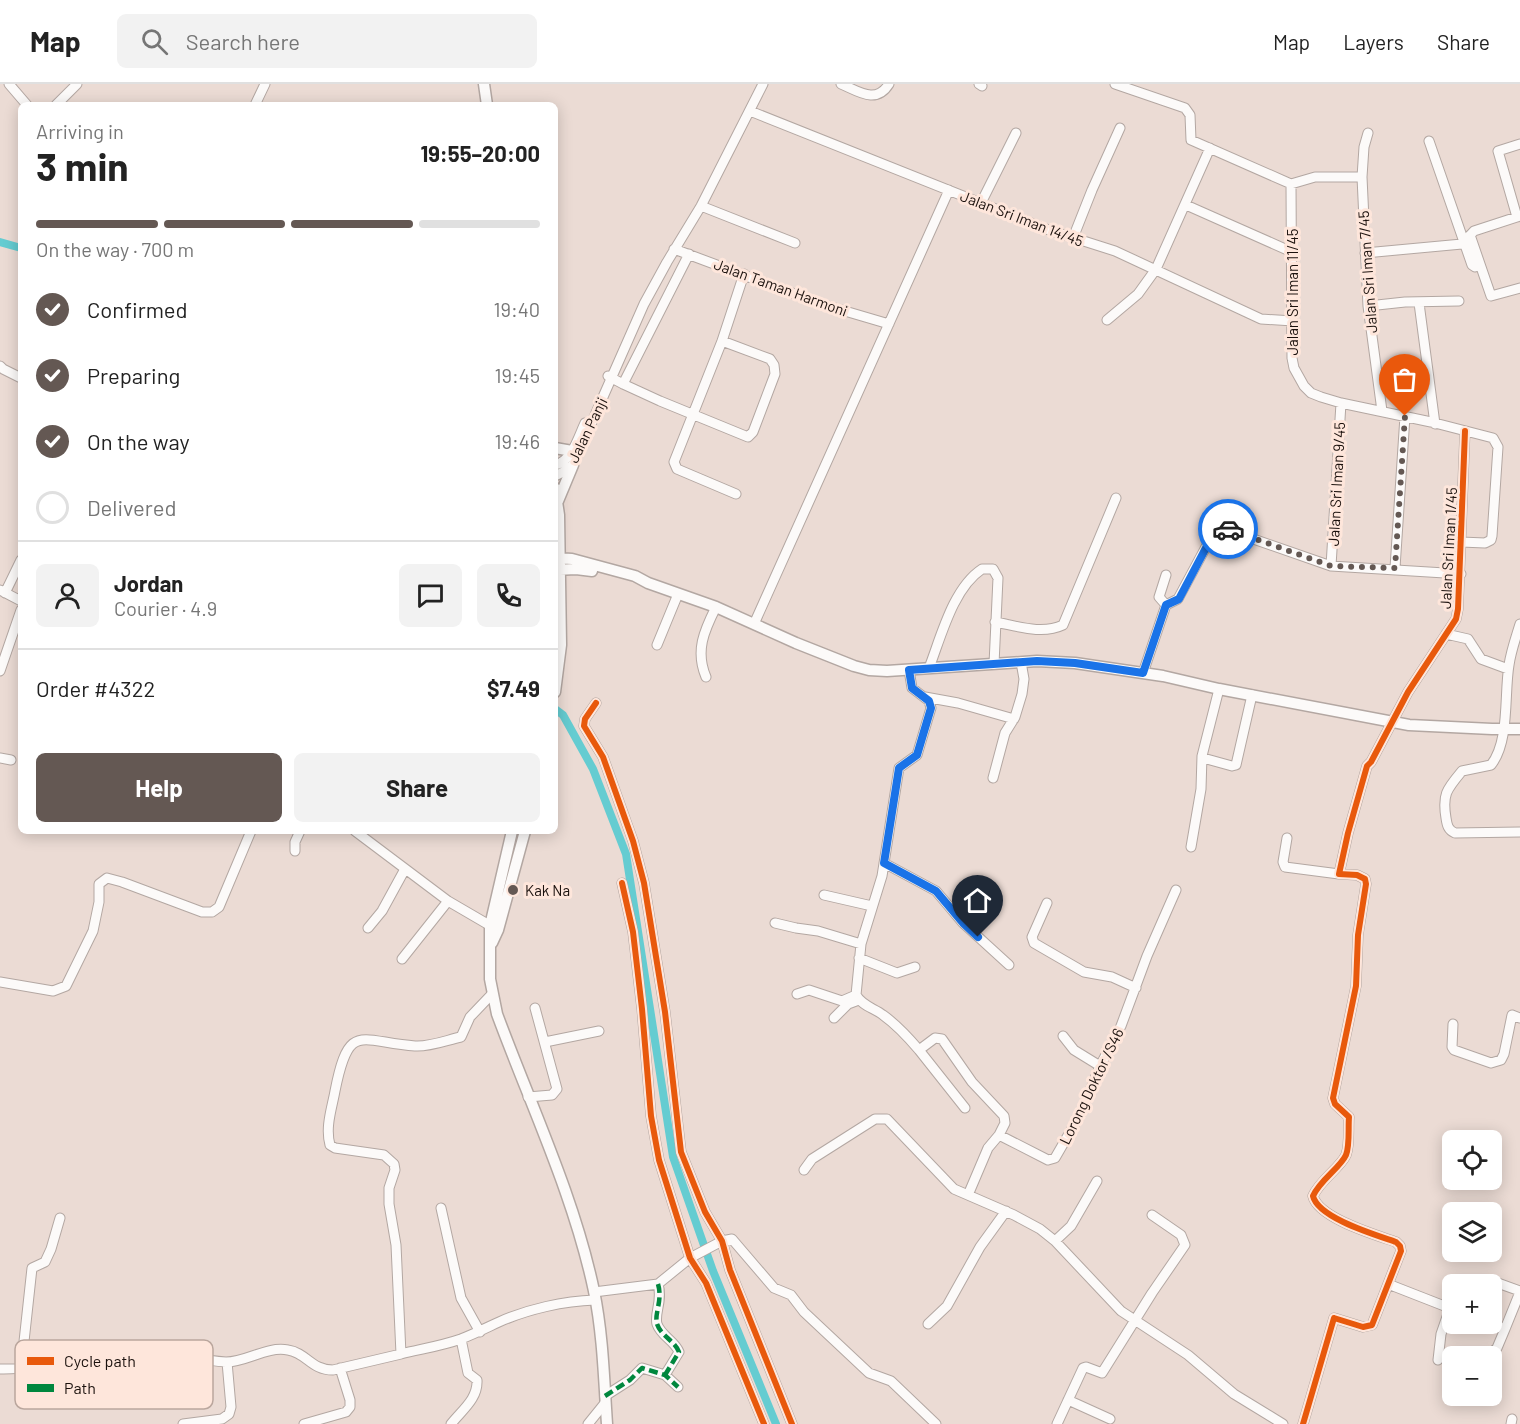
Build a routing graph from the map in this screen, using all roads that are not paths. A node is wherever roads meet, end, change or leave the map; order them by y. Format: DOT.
graph roads {
  1 [pos="9,84"];
  2 [pos="77,84"];
  3 [pos="265,84"];
  4 [pos="484,84"];
  5 [pos="841,84"];
  6 [pos="889,84"];
  7 [pos="1115,84"];
  8 [pos="760,85"];
  9 [pos="24,102"];
  10 [pos="59,102"];
  11 [pos="256,102"];
  12 [pos="487,102"];
  13 [pos="750,111"];
  14 [pos="1120,128"];
  15 [pos="1016,133"];
  16 [pos="1368,133"];
  17 [pos="1429,141"];
  18 [pos="1520,144"];
  19 [pos="1210,148"];
  20 [pos="1362,177"];
  21 [pos="1291,184"];
  22 [pos="949,190"];
  23 [pos="981,203"];
  24 [pos="1186,205"];
  25 [pos="700,206"];
  26 [pos="1519,217"];
  27 [pos="1073,238"];
  28 [pos="1467,239"];
  29 [pos="795,243"];
  30 [pos="674,249"];
  31 [pos="1292,252"];
  32 [pos="1365,253"];
  33 [pos="689,254"];
  34 [pos="1156,269"];
  35 [pos="744,274"];
  36 [pos="1520,288"];
  37 [pos="1459,301"];
  38 [pos="1419,303"];
  39 [pos="1368,306"];
  40 [pos="637,320"];
  41 [pos="1107,320"];
  42 [pos="1293,321"];
  43 [pos="889,324"];
  44 [pos="652,326"];
  45 [pos="722,341"];
  46 [pos="627,342"];
  47 [pos="640,350"];
  48 [pos="0,366"];
  49 [pos="18,376"];
  50 [pos="610,377"];
  51 [pos="622,384"];
  52 [pos="1341,403"];
  53 [pos="1382,411"];
  54 [pos="693,414"];
  55 [pos="1405,416"];
  56 [pos="1435,424"];
  57 [pos="1465,431"];
  58 [pos="558,449"];
  59 [pos="572,451"];
  60 [pos="558,464"];
  61 [pos="573,465"];
  62 [pos="558,474"];
  63 [pos="736,494"];
  64 [pos="1116,498"];
  65 [pos="558,501"];
  66 [pos="1461,542"];
  67 [pos="558,564"];
  68 [pos="18,565"];
  69 [pos="1331,566"];
  70 [pos="1395,568"];
  71 [pos="1461,574"];
  72 [pos="1166,575"];
  73 [pos="558,584"];
  74 [pos="2,591"];
  75 [pos="678,594"];
  76 [pos="18,599"];
  77 [pos="1166,605"];
  78 [pos="716,607"];
  79 [pos="18,619"];
  80 [pos="995,622"];
  81 [pos="754,624"];
  82 [pos="1520,624"];
  83 [pos="1446,634"];
  84 [pos="657,645"];
  85 [pos="1021,662"];
  86 [pos="994,664"];
  87 [pos="558,668"];
  88 [pos="929,668"];
  89 [pos="1508,669"];
  90 [pos="909,670"];
  91 [pos="0,671"];
  92 [pos="1143,673"];
  93 [pos="706,677"];
  94 [pos="1219,689"];
  95 [pos="1252,695"];
  96 [pos="922,696"];
  97 [pos="596,703"];
  98 [pos="1014,718"];
  99 [pos="1393,721"];
  100 [pos="1503,729"];
  101 [pos="1520,729"];
  102 [pos="1202,756"];
  103 [pos="0,758"];
  104 [pos="11,760"];
  105 [pos="993,778"];
  106 [pos="1520,832"];
  107 [pos="250,834"];
  108 [pos="299,834"];
  109 [pos="359,834"];
  110 [pos="511,834"];
  111 [pos="524,834"];
  112 [pos="1287,838"];
  113 [pos="1191,846"];
  114 [pos="295,851"];
  115 [pos="884,863"];
  116 [pos="405,869"];
  117 [pos="1339,874"];
  118 [pos="622,883"];
  119 [pos="1176,890"];
  120 [pos="824,895"];
  121 [pos="447,901"];
  122 [pos="1047,903"];
  123 [pos="872,906"];
  124 [pos="775,923"];
  125 [pos="368,928"];
  126 [pos="494,928"];
  127 [pos="861,944"];
  128 [pos="859,958"];
  129 [pos="402,959"];
  130 [pos="1009,965"];
  131 [pos="915,967"];
  132 [pos="0,982"];
  133 [pos="1136,988"];
  134 [pos="491,994"];
  135 [pos="797,994"];
  136 [pos="857,997"];
  137 [pos="535,1008"];
  138 [pos="834,1018"];
  139 [pos="1520,1018"];
  140 [pos="1454,1024"];
  141 [pos="599,1031"];
  142 [pos="1063,1036"];
  143 [pos="545,1042"];
  144 [pos="919,1050"];
  145 [pos="1100,1066"];
  146 [pos="528,1097"];
  147 [pos="965,1108"];
  148 [pos="999,1135"];
  149 [pos="804,1170"];
  150 [pos="1097,1181"];
  151 [pos="968,1196"];
  152 [pos="441,1208"];
  153 [pos="1006,1211"];
  154 [pos="1152,1215"];
  155 [pos="60,1218"];
  156 [pos="1055,1241"];
  157 [pos="718,1243"];
  158 [pos="693,1256"];
  159 [pos="658,1284"];
  160 [pos="1388,1284"];
  161 [pos="1502,1285"];
  162 [pos="1520,1291"];
  163 [pos="594,1296"];
  164 [pos="1442,1305"];
  165 [pos="1135,1320"];
  166 [pos="928,1324"];
  167 [pos="1502,1328"];
  168 [pos="1505,1329"];
  169 [pos="480,1332"];
  170 [pos="1442,1332"];
  171 [pos="461,1339"];
  172 [pos="24,1340"];
  173 [pos="1498,1346"];
  174 [pos="401,1354"];
  175 [pos="213,1360"];
  176 [pos="1438,1360"];
  177 [pos="227,1362"];
  178 [pos="340,1368"];
  179 [pos="665,1375"];
  180 [pos="678,1387"];
  181 [pos="605,1400"];
  182 [pos="1068,1400"];
  183 [pos="1110,1419"];
  184 [pos="183,1424"];
  185 [pos="304,1424"];
  186 [pos="451,1424"];
  187 [pos="588,1424"];
  188 [pos="607,1424"];
  189 [pos="764,1424"];
  190 [pos="792,1424"];
  191 [pos="936,1424"];
  192 [pos="1057,1424"];
  193 [pos="1283,1424"];
  194 [pos="1303,1424"];
  1 -- 9 [label="street"];
  2 -- 10 [label="street"];
  3 -- 11 [label="street"];
  4 -- 12 [label="main road"];
  5 -- 6 [label="street"];
  7 -- 19 [label="street"];
  8 -- 13 [label="street"];
  13 -- 22 [label="street, Jalan Sri Iman 14/45"];
  13 -- 25 [label="street"];
  14 -- 27 [label="street"];
  15 -- 23 [label="street"];
  16 -- 20 [label="street, Jalan Sri Iman 7/45"];
  17 -- 28 [label="street"];
  18 -- 26 [label="street"];
  19 -- 21 [label="street"];
  19 -- 24 [label="street"];
  20 -- 21 [label="street"];
  20 -- 32 [label="street, Jalan Sri Iman 7/45"];
  21 -- 31 [label="street, Jalan Sri Iman 11/45"];
  22 -- 23 [label="street, Jalan Sri Iman 14/45"];
  22 -- 43 [label="street"];
  23 -- 27 [label="street, Jalan Sri Iman 14/45"];
  24 -- 31 [label="street"];
  24 -- 34 [label="street"];
  25 -- 29 [label="street"];
  25 -- 30 [label="street"];
  26 -- 28 [label="street"];
  27 -- 34 [label="street, Jalan Sri Iman 14/45"];
  28 -- 32 [label="street"];
  28 -- 36 [label="street"];
  30 -- 33 [label="street, Jalan Taman Harmoni"];
  30 -- 40 [label="street"];
  31 -- 42 [label="street, Jalan Sri Iman 11/45"];
  32 -- 39 [label="street, Jalan Sri Iman 7/45"];
  33 -- 35 [label="street, Jalan Taman Harmoni"];
  33 -- 44 [label="street"];
  34 -- 41 [label="street"];
  34 -- 42 [label="street, Jalan Sri Iman 14/45"];
  35 -- 43 [label="street, Jalan Taman Harmoni"];
  35 -- 45 [label="street"];
  37 -- 38 [label="street"];
  38 -- 39 [label="street"];
  38 -- 56 [label="street"];
  39 -- 53 [label="street, Jalan Sri Iman 7/45"];
  40 -- 44 [label="street"];
  40 -- 46 [label="street"];
  42 -- 52 [label="street, Jalan Sri Iman 11/45"];
  43 -- 81 [label="street"];
  44 -- 47 [label="street"];
  45 -- 54 [label="street"];
  45 -- 54 [label="street"];
  46 -- 47 [label="street"];
  46 -- 50 [label="street"];
  47 -- 51 [label="street"];
  48 -- 49 [label="street"];
  50 -- 51 [label="street"];
  50 -- 59 [label="street"];
  50 -- 61 [label="street, Jalan Panji"];
  51 -- 54 [label="street"];
  52 -- 53 [label="street, Jalan Sri Iman 11/45"];
  52 -- 69 [label="street, Jalan Sri Iman 9/45"];
  53 -- 55 [label="street, Jalan Sri Iman 11/45"];
  54 -- 63 [label="street"];
  55 -- 56 [label="street, Jalan Sri Iman 11/45"];
  55 -- 70 [label="street"];
  56 -- 57 [label="street, Jalan Sri Iman 11/45"];
  57 -- 66 [label="street, Jalan Sri Iman 1/45"];
  57 -- 66 [label="street, Jalan Sri Iman 11/45"];
  58 -- 59 [label="main road"];
  59 -- 60 [label="street"];
  61 -- 62 [label="street, Jalan Panji"];
  61 -- 65 [label="main road"];
  64 -- 80 [label="street"];
  66 -- 71 [label="street, Jalan Sri Iman 1/45"];
  67 -- 75 [label="main road"];
  68 -- 74 [label="street"];
  69 -- 70 [label="street"];
  69 -- 77 [label="street"];
  70 -- 71 [label="street"];
  71 -- 83 [label="street, Jalan Sri Iman 1/45"];
  72 -- 77 [label="street"];
  73 -- 87 [label="main road"];
  74 -- 76 [label="street"];
  75 -- 78 [label="main road"];
  75 -- 84 [label="street"];
  77 -- 92 [label="street"];
  78 -- 81 [label="main road"];
  78 -- 93 [label="street"];
  79 -- 91 [label="street"];
  80 -- 86 [label="street"];
  80 -- 88 [label="street"];
  81 -- 90 [label="main road"];
  82 -- 89 [label="street"];
  83 -- 89 [label="street"];
  83 -- 99 [label="street, Jalan Sri Iman 1/45"];
  85 -- 86 [label="main road"];
  85 -- 92 [label="main road"];
  85 -- 98 [label="street"];
  86 -- 88 [label="main road"];
  88 -- 90 [label="main road"];
  89 -- 100 [label="street"];
  90 -- 96 [label="street"];
  92 -- 94 [label="main road"];
  94 -- 95 [label="main road"];
  94 -- 102 [label="street"];
  95 -- 99 [label="main road"];
  95 -- 102 [label="street"];
  96 -- 98 [label="street"];
  96 -- 115 [label="street"];
  97 -- 157 [label="street"];
  98 -- 105 [label="street"];
  99 -- 100 [label="main road"];
  99 -- 117 [label="street, Jalan Sri Iman 1/45"];
  100 -- 101 [label="main road"];
  100 -- 106 [label="street"];
  102 -- 113 [label="street"];
  103 -- 104 [label="street"];
  107 -- 132 [label="street"];
  108 -- 114 [label="street"];
  109 -- 116 [label="street"];
  110 -- 126 [label="main road"];
  111 -- 126 [label="main road"];
  112 -- 117 [label="street"];
  115 -- 123 [label="street"];
  115 -- 130 [label="street"];
  116 -- 121 [label="street"];
  116 -- 125 [label="street"];
  117 -- 160 [label="street"];
  118 -- 158 [label="street"];
  119 -- 133 [label="street, Lorong Doktor /S46"];
  120 -- 123 [label="street"];
  121 -- 126 [label="street"];
  121 -- 129 [label="street"];
  122 -- 133 [label="street"];
  123 -- 127 [label="street"];
  124 -- 127 [label="street"];
  126 -- 134 [label="main road"];
  127 -- 128 [label="street"];
  128 -- 131 [label="street"];
  128 -- 136 [label="street"];
  133 -- 145 [label="street, Lorong Doktor /S46"];
  134 -- 146 [label="main road"];
  134 -- 174 [label="street"];
  135 -- 136 [label="street"];
  136 -- 138 [label="street"];
  136 -- 144 [label="street"];
  137 -- 143 [label="street"];
  139 -- 140 [label="street"];
  141 -- 143 [label="street"];
  142 -- 145 [label="street"];
  143 -- 146 [label="street"];
  144 -- 147 [label="street"];
  144 -- 148 [label="street"];
  145 -- 148 [label="street, Lorong Doktor /S46"];
  146 -- 163 [label="main road"];
  148 -- 151 [label="street"];
  149 -- 151 [label="street"];
  150 -- 156 [label="street"];
  151 -- 153 [label="street"];
  152 -- 169 [label="street"];
  153 -- 156 [label="street"];
  153 -- 166 [label="street"];
  154 -- 165 [label="street"];
  155 -- 172 [label="street"];
  156 -- 165 [label="street"];
  157 -- 158 [label="street"];
  157 -- 190 [label="street"];
  157 -- 191 [label="street"];
  158 -- 159 [label="street"];
  158 -- 189 [label="street"];
  159 -- 163 [label="street"];
  159 -- 179 [label="street"];
  160 -- 164 [label="street"];
  160 -- 194 [label="street"];
  161 -- 162 [label="street"];
  162 -- 168 [label="street"];
  163 -- 169 [label="street"];
  163 -- 181 [label="main road"];
  165 -- 182 [label="street"];
  165 -- 193 [label="street"];
  167 -- 168 [label="street"];
  168 -- 173 [label="street"];
  169 -- 171 [label="street"];
  170 -- 176 [label="street"];
  171 -- 174 [label="street"];
  171 -- 186 [label="street"];
  174 -- 178 [label="street"];
  175 -- 177 [label="street"];
  177 -- 178 [label="street"];
  177 -- 184 [label="street"];
  178 -- 185 [label="street"];
  179 -- 180 [label="street"];
  179 -- 181 [label="street"];
  181 -- 187 [label="street"];
  181 -- 188 [label="main road"];
  182 -- 183 [label="street"];
  182 -- 192 [label="street"];
}
